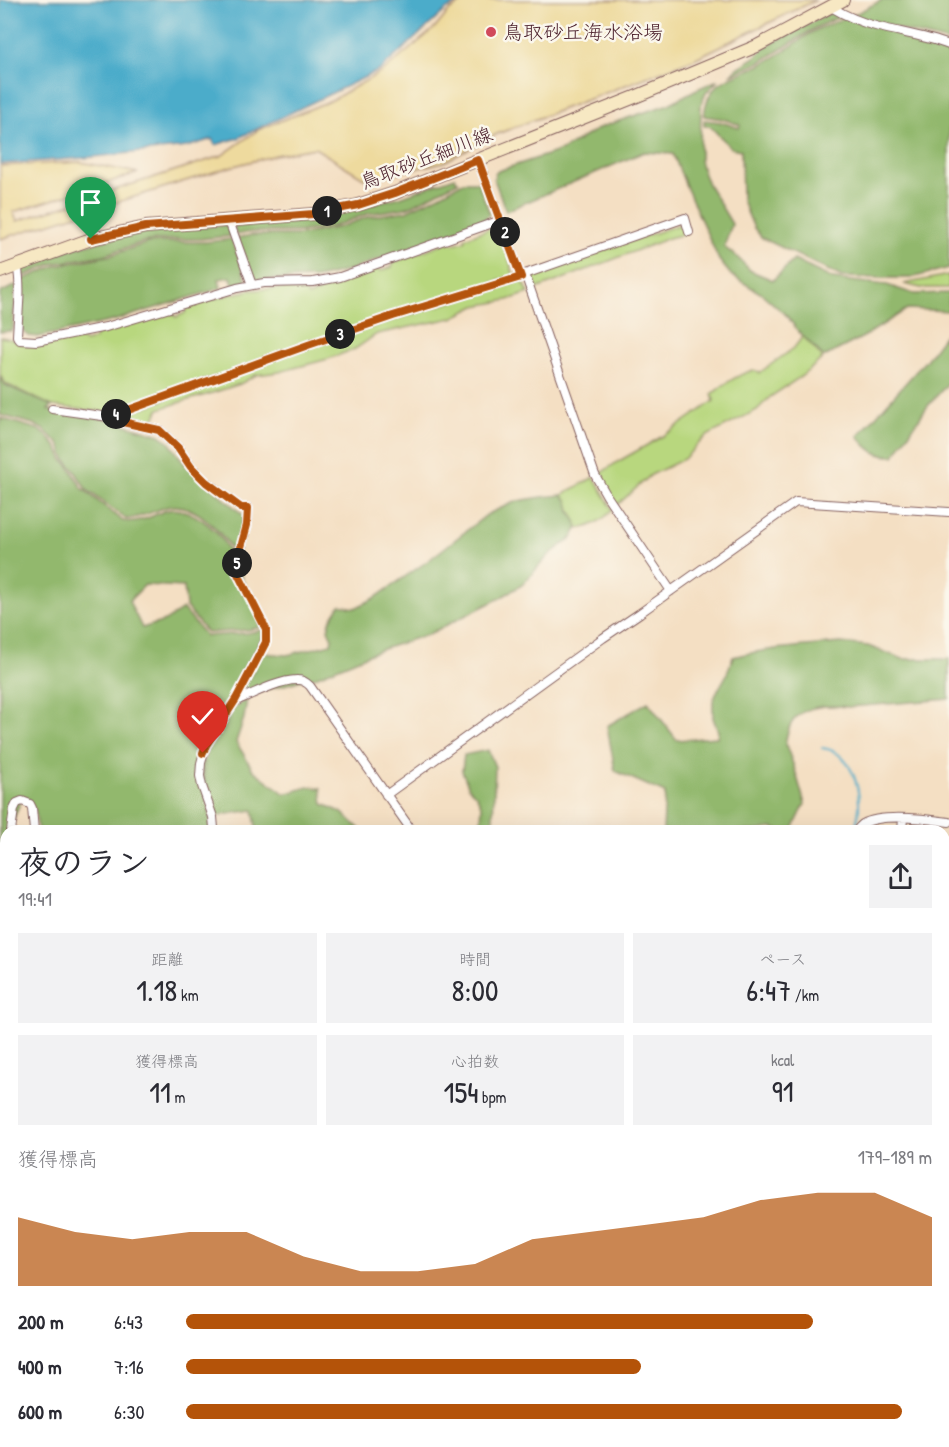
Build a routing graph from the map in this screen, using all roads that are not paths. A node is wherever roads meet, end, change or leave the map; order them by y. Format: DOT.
graph roads {
  1 [pos="843,0"];
  2 [pos="831,7"];
  3 [pos="949,45"];
  4 [pos="478,160"];
  5 [pos="501,220"];
  6 [pos="229,221"];
  7 [pos="689,231"];
  8 [pos="17,264"];
  9 [pos="0,272"];
  10 [pos="523,275"];
  11 [pos="252,285"];
  12 [pos="52,409"];
  13 [pos="109,417"];
  14 [pos="949,512"];
  15 [pos="671,591"];
  16 [pos="234,702"];
  17 [pos="386,795"];
  18 [pos="903,818"];
  19 [pos="949,822"];
  20 [pos="12,825"];
  21 [pos="33,825"];
  22 [pos="214,825"];
  23 [pos="408,825"];
  24 [pos="861,825"];
  25 [pos="902,825"];
  1 -- 2 [label="main road, 鳥取砂丘細川線"];
  2 -- 3 [label="street"];
  2 -- 4 [label="main road, 鳥取砂丘細川線"];
  4 -- 5 [label="street"];
  4 -- 6 [label="main road, 鳥取砂丘細川線"];
  5 -- 10 [label="street"];
  5 -- 11 [label="street"];
  6 -- 8 [label="main road, 鳥取砂丘細川線"];
  6 -- 11 [label="street"];
  7 -- 10 [label="street"];
  8 -- 9 [label="main road, 鳥取砂丘細川線"];
  8 -- 11 [label="street"];
  10 -- 13 [label="street"];
  10 -- 15 [label="street"];
  12 -- 13 [label="street"];
  13 -- 16 [label="street"];
  14 -- 15 [label="street"];
  15 -- 17 [label="street"];
  16 -- 17 [label="street"];
  16 -- 22 [label="street"];
  17 -- 23 [label="street"];
  18 -- 19 [label="street"];
  18 -- 24 [label="street"];
  18 -- 25 [label="street"];
  20 -- 21 [label="street"];
}
